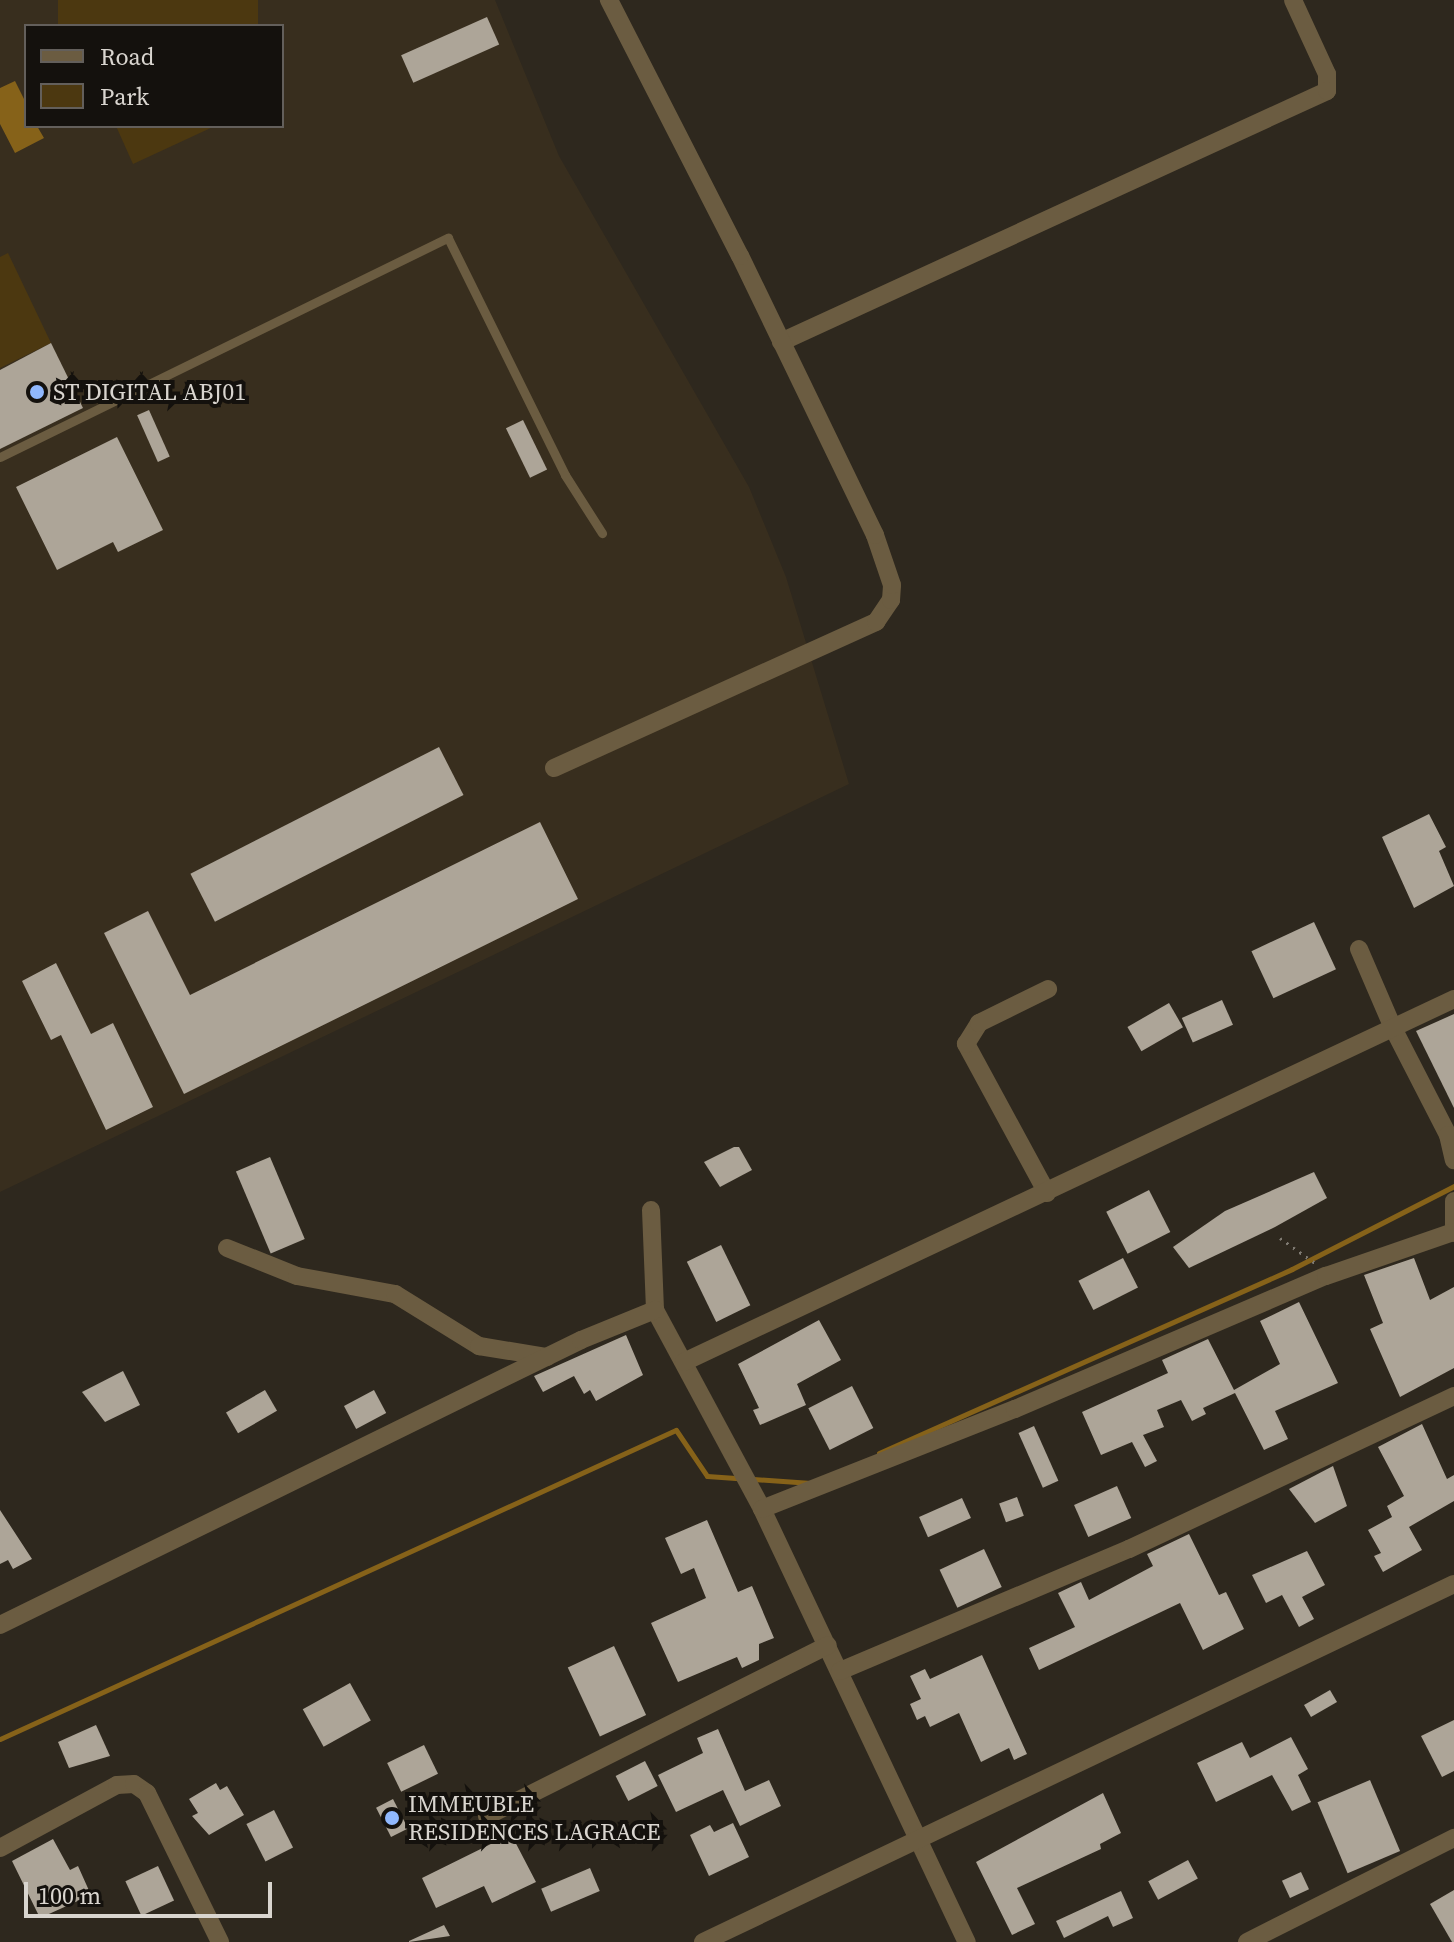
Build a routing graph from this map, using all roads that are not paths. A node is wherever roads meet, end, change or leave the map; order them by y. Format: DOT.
graph roads {
  1 [pos="609,0"];
  2 [pos="1293,0"];
  3 [pos="781,342"];
  4 [pos="0,457"];
  5 [pos="602,533"];
  6 [pos="554,768"];
  7 [pos="1359,949"];
  8 [pos="1048,989"];
  9 [pos="1454,999"];
  10 [pos="1393,1028"];
  11 [pos="1454,1160"];
  12 [pos="1047,1193"];
  13 [pos="1454,1201"];
  14 [pos="651,1210"];
  15 [pos="1454,1232"];
  16 [pos="227,1248"];
  17 [pos="655,1310"];
  18 [pos="547,1357"];
  19 [pos="684,1362"];
  20 [pos="1454,1396"];
  21 [pos="762,1509"];
  22 [pos="1454,1584"];
  23 [pos="0,1625"];
  24 [pos="828,1645"];
  25 [pos="840,1671"];
  26 [pos="487,1816"];
  27 [pos="1454,1838"];
  28 [pos="919,1841"];
  29 [pos="0,1848"];
  30 [pos="220,1942"];
  31 [pos="703,1942"];
  32 [pos="967,1942"];
  33 [pos="1247,1942"];
  1 -- 3 [label="street"];
  2 -- 3 [label="street"];
  3 -- 6 [label="street"];
  4 -- 5 [label="lane"];
  7 -- 10 [label="street"];
  8 -- 12 [label="street"];
  9 -- 10 [label="street"];
  10 -- 11 [label="street"];
  10 -- 12 [label="street"];
  12 -- 19 [label="street"];
  13 -- 15 [label="street"];
  14 -- 17 [label="street"];
  15 -- 21 [label="street"];
  16 -- 18 [label="street"];
  17 -- 18 [label="street"];
  17 -- 19 [label="street"];
  18 -- 23 [label="street"];
  19 -- 21 [label="street"];
  20 -- 25 [label="street"];
  21 -- 24 [label="street"];
  22 -- 28 [label="street"];
  24 -- 25 [label="street"];
  24 -- 26 [label="street"];
  25 -- 28 [label="street"];
  27 -- 33 [label="street"];
  28 -- 31 [label="street"];
  28 -- 32 [label="street"];
  29 -- 30 [label="street"];
}
